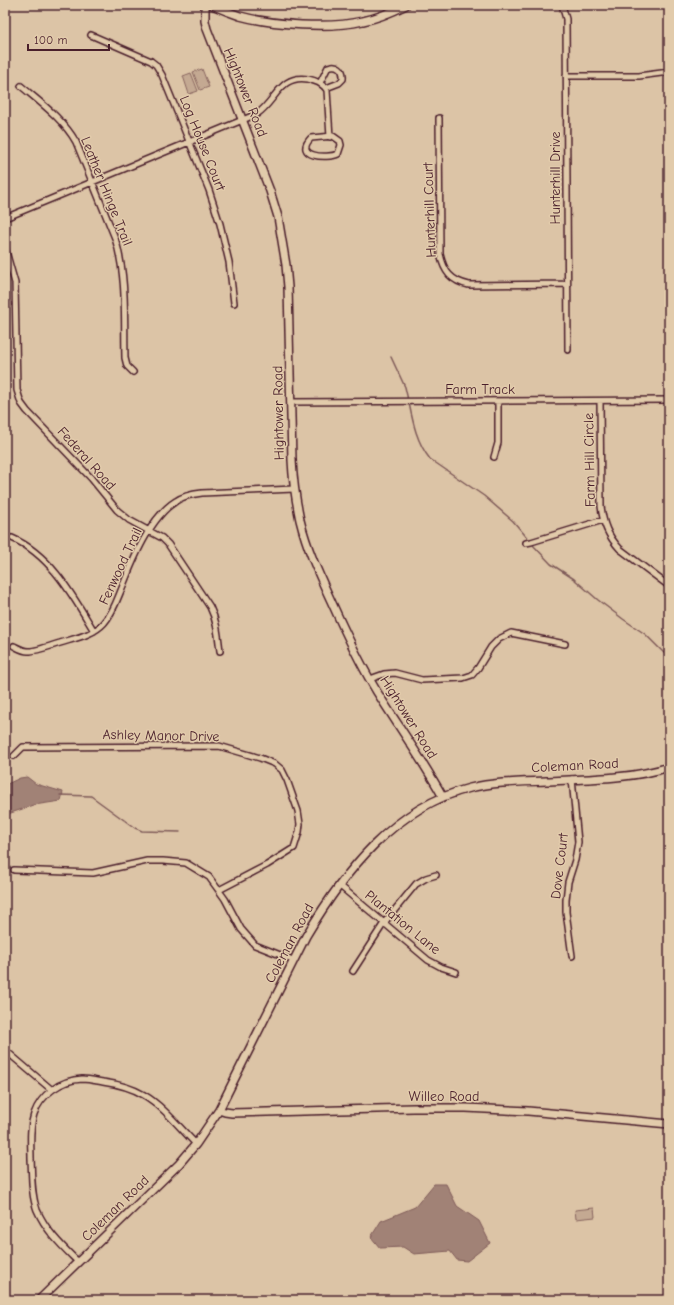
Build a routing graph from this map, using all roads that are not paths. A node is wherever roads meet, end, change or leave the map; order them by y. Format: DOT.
graph roads {
  1 [pos="204,5"];
  2 [pos="212,5"];
  3 [pos="406,5"];
  4 [pos="562,5"];
  5 [pos="226,8"];
  6 [pos="91,35"];
  7 [pos="669,72"];
  8 [pos="566,76"];
  9 [pos="320,83"];
  10 [pos="21,86"];
  11 [pos="326,88"];
  12 [pos="439,118"];
  13 [pos="243,121"];
  14 [pos="330,136"];
  15 [pos="190,142"];
  16 [pos="93,182"];
  17 [pos="5,218"];
  18 [pos="5,248"];
  19 [pos="567,284"];
  20 [pos="234,303"];
  21 [pos="568,350"];
  22 [pos="134,372"];
  23 [pos="669,400"];
  24 [pos="498,401"];
  25 [pos="600,401"];
  26 [pos="290,402"];
  27 [pos="494,457"];
  28 [pos="294,488"];
  29 [pos="603,520"];
  30 [pos="149,531"];
  31 [pos="12,538"];
  32 [pos="526,543"];
  33 [pos="669,586"];
  34 [pos="94,631"];
  35 [pos="565,644"];
  36 [pos="14,646"];
  37 [pos="220,651"];
  38 [pos="370,679"];
  39 [pos="14,756"];
  40 [pos="669,767"];
  41 [pos="572,779"];
  42 [pos="443,797"];
  43 [pos="14,870"];
  44 [pos="436,875"];
  45 [pos="339,885"];
  46 [pos="218,890"];
  47 [pos="384,923"];
  48 [pos="572,956"];
  49 [pos="293,960"];
  50 [pos="353,971"];
  51 [pos="456,972"];
  52 [pos="5,1050"];
  53 [pos="52,1090"];
  54 [pos="219,1110"];
  55 [pos="669,1124"];
  56 [pos="196,1144"];
  57 [pos="78,1262"];
  58 [pos="39,1300"];
  1 -- 13 [label="street, Hightower Road"];
  2 -- 5 [label="street"];
  3 -- 5 [label="street"];
  4 -- 8 [label="street, Hunterhill Drive"];
  6 -- 15 [label="street, Log House Court"];
  7 -- 8 [label="street"];
  8 -- 19 [label="street, Hunterhill Drive"];
  9 -- 11 [label="street"];
  9 -- 11 [label="street"];
  9 -- 13 [label="street"];
  10 -- 16 [label="street, Leather Hinge Trail"];
  11 -- 14 [label="street"];
  12 -- 19 [label="street, Hunterhill Court"];
  13 -- 15 [label="street"];
  13 -- 26 [label="street, Hightower Road"];
  14 -- 14 [label="street"];
  15 -- 16 [label="street"];
  15 -- 20 [label="street, Log House Court"];
  16 -- 17 [label="street"];
  16 -- 22 [label="street, Leather Hinge Trail"];
  18 -- 30 [label="street, Federal Road"];
  19 -- 21 [label="street, Hunterhill Drive"];
  23 -- 25 [label="street, Farm Track"];
  24 -- 25 [label="street, Farm Track"];
  24 -- 26 [label="street, Farm Track"];
  24 -- 27 [label="street"];
  25 -- 29 [label="street, Farm Hill Circle"];
  26 -- 28 [label="street, Hightower Road"];
  28 -- 30 [label="street, Fenwood Trail"];
  28 -- 38 [label="street, Hightower Road"];
  29 -- 32 [label="street"];
  29 -- 33 [label="street, Farm Hill Circle"];
  30 -- 34 [label="street, Fenwood Trail"];
  30 -- 37 [label="street, Federal Road"];
  31 -- 34 [label="street"];
  34 -- 36 [label="street, Fenwood Trail"];
  35 -- 38 [label="street"];
  38 -- 42 [label="street, Hightower Road"];
  39 -- 46 [label="street, Ashley Manor Drive"];
  40 -- 41 [label="street, Coleman Road"];
  41 -- 42 [label="street, Coleman Road"];
  41 -- 48 [label="street, Dove Court"];
  42 -- 45 [label="street, Coleman Road"];
  43 -- 46 [label="street"];
  44 -- 47 [label="street"];
  45 -- 47 [label="street, Plantation Lane"];
  45 -- 49 [label="street, Coleman Road"];
  46 -- 49 [label="street"];
  47 -- 50 [label="street"];
  47 -- 51 [label="street, Plantation Lane"];
  49 -- 54 [label="street, Coleman Road"];
  52 -- 53 [label="street"];
  53 -- 56 [label="street"];
  53 -- 57 [label="street"];
  54 -- 55 [label="street, Willeo Road"];
  54 -- 56 [label="street, Coleman Road"];
  56 -- 57 [label="street, Coleman Road"];
  57 -- 58 [label="street, Coleman Road"];
}
